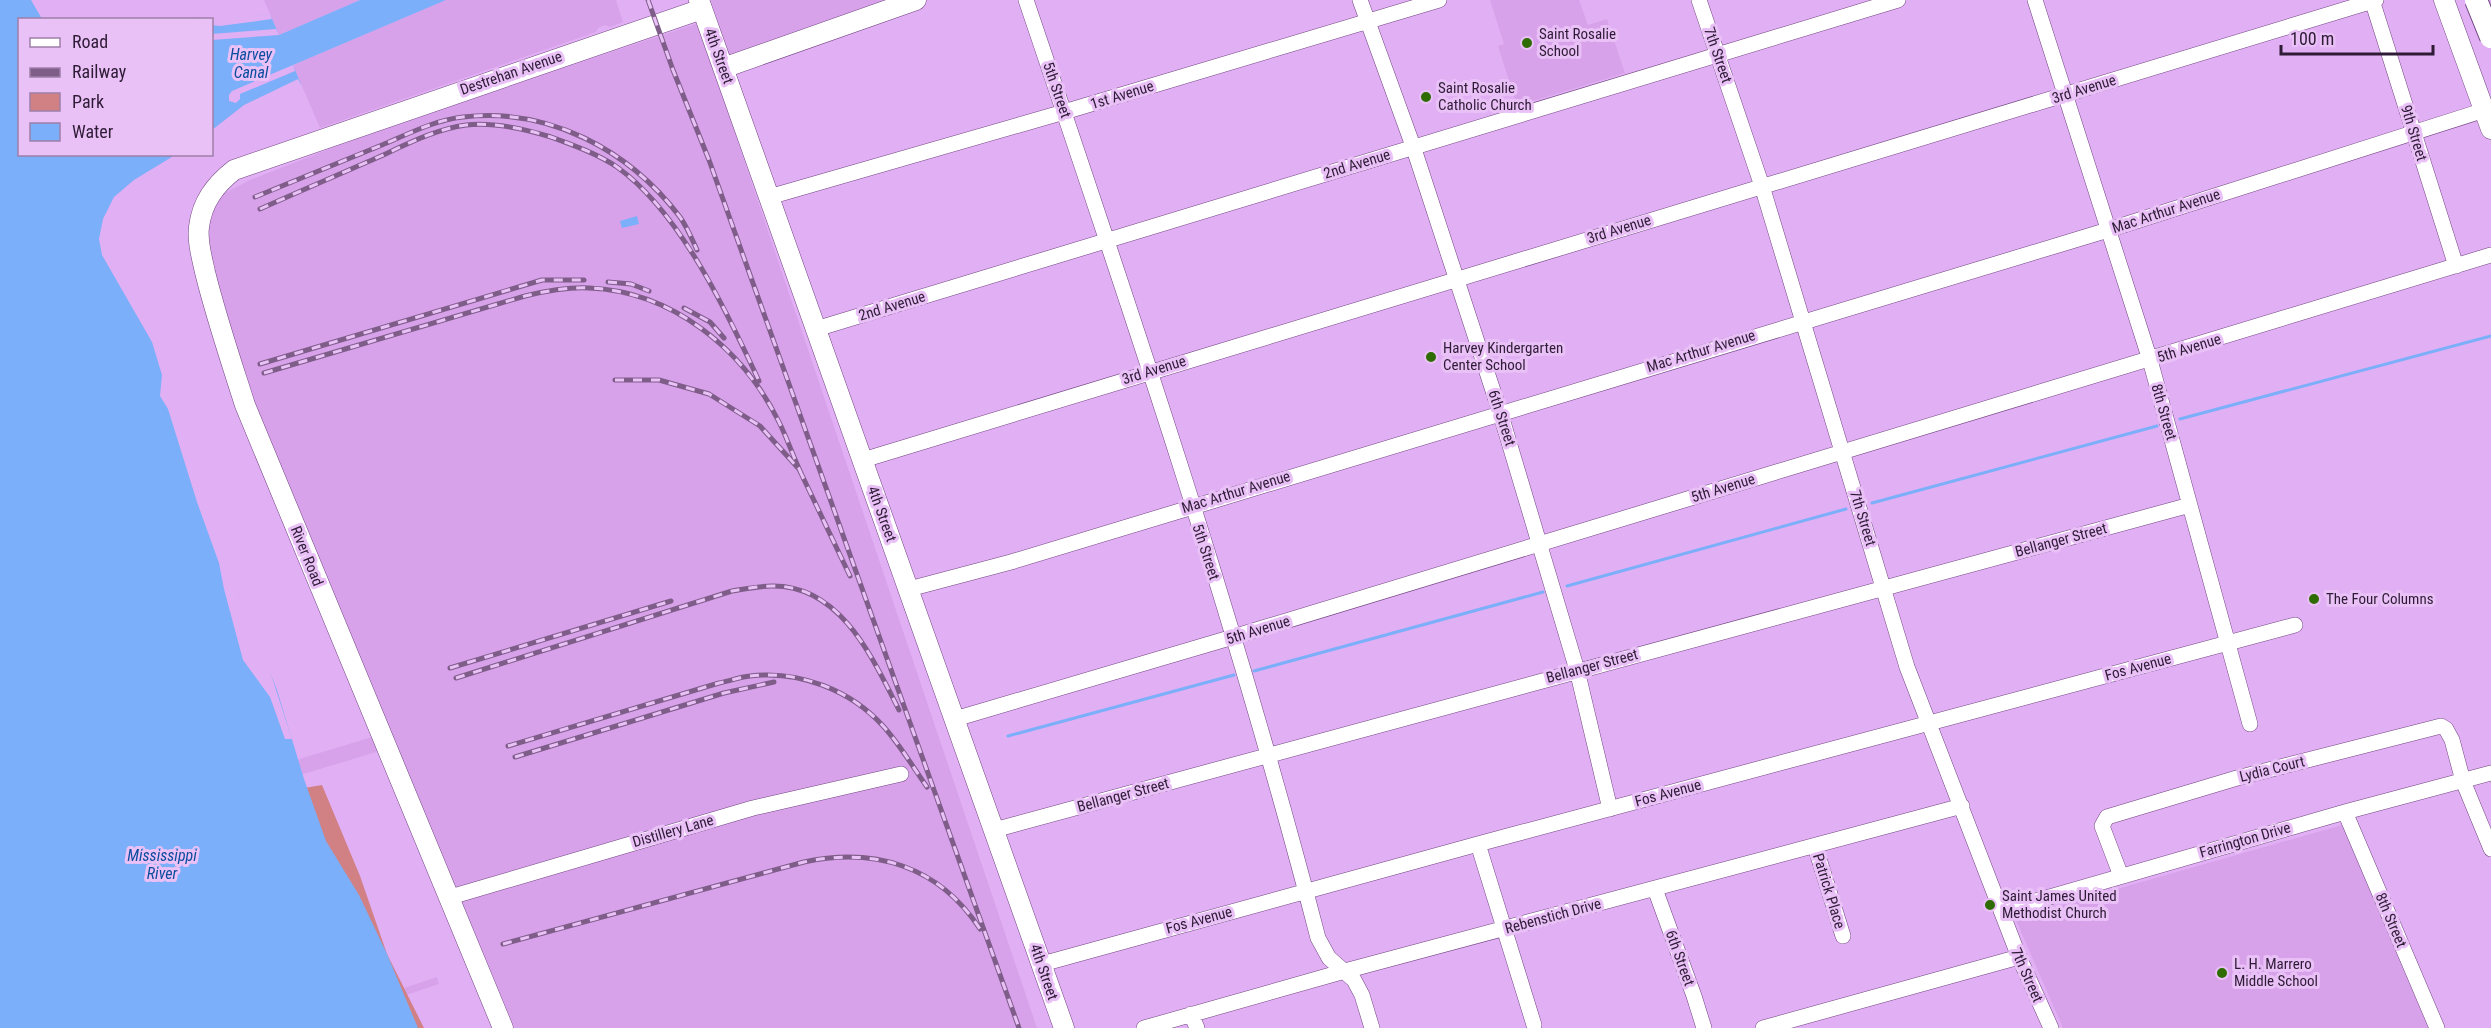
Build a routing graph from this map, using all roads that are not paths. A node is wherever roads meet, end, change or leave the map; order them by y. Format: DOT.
graph roads {
  1 [pos="916,0"];
  2 [pos="1026,0"];
  3 [pos="1360,0"];
  4 [pos="1439,0"];
  5 [pos="1699,0"];
  6 [pos="1898,0"];
  7 [pos="2035,0"];
  8 [pos="2374,0"];
  9 [pos="2444,0"];
  10 [pos="2466,0"];
  11 [pos="2476,0"];
  12 [pos="700,4"];
  13 [pos="2491,5"];
  14 [pos="1368,21"];
  15 [pos="2491,38"];
  16 [pos="1718,53"];
  17 [pos="723,68"];
  18 [pos="2067,94"];
  19 [pos="1064,112"];
  20 [pos="2489,116"];
  21 [pos="2414,132"];
  22 [pos="321,138"];
  23 [pos="1413,146"];
  24 [pos="1762,186"];
  25 [pos="769,197"];
  26 [pos="2108,230"];
  27 [pos="1107,239"];
  28 [pos="2491,255"];
  29 [pos="2456,266"];
  30 [pos="1457,278"];
  31 [pos="1803,320"];
  32 [pos="816,330"];
  33 [pos="2150,360"];
  34 [pos="1149,371"];
  35 [pos="1500,412"];
  36 [pos="1844,452"];
  37 [pos="863,460"];
  38 [pos="2190,504"];
  39 [pos="1191,506"];
  40 [pos="1541,543"];
  41 [pos="909,588"];
  42 [pos="1884,588"];
  43 [pos="2295,625"];
  44 [pos="1233,638"];
  45 [pos="2227,644"];
  46 [pos="1577,670"];
  47 [pos="955,719"];
  48 [pos="1929,722"];
  49 [pos="2250,724"];
  50 [pos="1268,756"];
  51 [pos="2491,773"];
  52 [pos="901,774"];
  53 [pos="2463,781"];
  54 [pos="1962,806"];
  55 [pos="1610,809"];
  56 [pos="2345,812"];
  57 [pos="994,830"];
  58 [pos="1478,844"];
  59 [pos="1815,846"];
  60 [pos="2491,849"];
  61 [pos="2121,876"];
  62 [pos="1655,889"];
  63 [pos="1306,891"];
  64 [pos="447,898"];
  65 [pos="2001,911"];
  66 [pos="1504,928"];
  67 [pos="1843,936"];
  68 [pos="2019,957"];
  69 [pos="1042,964"];
  70 [pos="1345,971"];
  71 [pos="1194,1021"];
  72 [pos="1534,1025"];
  73 [pos="503,1028"];
  74 [pos="1064,1028"];
  75 [pos="1144,1028"];
  76 [pos="1372,1028"];
  77 [pos="1704,1028"];
  78 [pos="1763,1028"];
  79 [pos="2051,1028"];
  80 [pos="2437,1028"];
  1 -- 17 [label="main road"];
  2 -- 19 [label="street, 5th Street"];
  3 -- 14 [label="street, 6th Street"];
  4 -- 14 [label="street, 1st Avenue"];
  5 -- 16 [label="street, 7th Street"];
  6 -- 16 [label="street, 2nd Avenue"];
  7 -- 18 [label="street, 8th Street"];
  8 -- 18 [label="street, 3rd Avenue"];
  8 -- 21 [label="street, 9th Street"];
  9 -- 20 [label="main road"];
  10 -- 13 [label="main road"];
  11 -- 15 [label="highway, bridge"];
  12 -- 17 [label="main road, 4th Street"];
  12 -- 22 [label="main road, Destrehan Avenue"];
  14 -- 19 [label="street, 1st Avenue"];
  14 -- 23 [label="street, 6th Street"];
  16 -- 23 [label="street, 2nd Avenue"];
  16 -- 24 [label="street, 7th Street"];
  17 -- 25 [label="main road, 4th Street"];
  18 -- 24 [label="street, 3rd Avenue"];
  18 -- 26 [label="street, 8th Street"];
  19 -- 25 [label="street, 1st Avenue"];
  19 -- 27 [label="street, 5th Street"];
  20 -- 21 [label="street, Mac Arthur Avenue"];
  21 -- 26 [label="street, Mac Arthur Avenue"];
  21 -- 29 [label="street, 9th Street"];
  22 -- 64 [label="main road, River Road"];
  23 -- 27 [label="street, 2nd Avenue"];
  23 -- 30 [label="street, 6th Street"];
  24 -- 30 [label="street, 3rd Avenue"];
  24 -- 31 [label="street, 7th Street"];
  25 -- 32 [label="main road, 4th Street"];
  26 -- 31 [label="street, Mac Arthur Avenue"];
  26 -- 33 [label="street, 8th Street"];
  27 -- 32 [label="street, 2nd Avenue"];
  27 -- 34 [label="street, 5th Street"];
  28 -- 29 [label="street, 5th Avenue"];
  29 -- 33 [label="street, 5th Avenue"];
  30 -- 34 [label="street, 3rd Avenue"];
  30 -- 35 [label="street, 6th Street"];
  31 -- 35 [label="street, Mac Arthur Avenue"];
  31 -- 36 [label="street, 7th Street"];
  32 -- 37 [label="main road, 4th Street"];
  33 -- 36 [label="street, 5th Avenue"];
  33 -- 38 [label="street, 8th Street"];
  34 -- 37 [label="street, 3rd Avenue"];
  34 -- 39 [label="street, 5th Street"];
  35 -- 39 [label="street, Mac Arthur Avenue"];
  35 -- 40 [label="street, 6th Street"];
  36 -- 40 [label="street, 5th Avenue"];
  36 -- 42 [label="street, 7th Street"];
  37 -- 41 [label="main road, 4th Street"];
  38 -- 42 [label="street, Bellanger Street"];
  38 -- 45 [label="street, 8th Street"];
  39 -- 41 [label="street, Mac Arthur Avenue"];
  39 -- 44 [label="street, 5th Street"];
  40 -- 44 [label="street, 5th Avenue"];
  40 -- 46 [label="street, 6th Street"];
  41 -- 47 [label="main road, 4th Street"];
  42 -- 46 [label="street, Bellanger Street"];
  42 -- 48 [label="street, 7th Street"];
  43 -- 45 [label="street, Fos Avenue"];
  44 -- 47 [label="street, 5th Avenue"];
  44 -- 50 [label="street, 5th Street"];
  45 -- 48 [label="street, Fos Avenue"];
  45 -- 49 [label="street, 8th Street"];
  46 -- 50 [label="street, Bellanger Street"];
  46 -- 55 [label="street, 6th Street"];
  47 -- 57 [label="main road, 4th Street"];
  48 -- 54 [label="street, 7th Street"];
  48 -- 55 [label="street, Fos Avenue"];
  50 -- 57 [label="street, Bellanger Street"];
  50 -- 63 [label="street, 5th Street"];
  51 -- 53 [label="street, Farrington Drive"];
  52 -- 64 [label="street, Distillery Lane"];
  53 -- 56 [label="street, Farrington Drive"];
  53 -- 60 [label="street"];
  53 -- 61 [label="street, Lydia Court"];
  54 -- 59 [label="street, Rebenstich Drive"];
  54 -- 65 [label="street, 7th Street"];
  55 -- 58 [label="street, Fos Avenue"];
  56 -- 61 [label="street, Farrington Drive"];
  56 -- 80 [label="street, 8th Street"];
  57 -- 69 [label="main road, 4th Street"];
  58 -- 63 [label="street, Fos Avenue"];
  58 -- 66 [label="street"];
  59 -- 62 [label="street, Rebenstich Drive"];
  59 -- 67 [label="street, Patrick Place"];
  61 -- 65 [label="street, Farrington Drive"];
  62 -- 66 [label="street, Rebenstich Drive"];
  62 -- 77 [label="street, 6th Street"];
  63 -- 69 [label="street, Fos Avenue"];
  63 -- 70 [label="street, 5th Street"];
  64 -- 73 [label="main road, River Road"];
  65 -- 68 [label="street, 7th Street"];
  66 -- 70 [label="street, Rebenstich Drive"];
  66 -- 72 [label="street"];
  68 -- 78 [label="street"];
  68 -- 79 [label="street, 7th Street"];
  69 -- 74 [label="main road, 4th Street"];
  70 -- 71 [label="street, Rebenstich Drive"];
  70 -- 76 [label="street, 5th Street"];
  71 -- 75 [label="street, Rebenstich Drive"];
}
